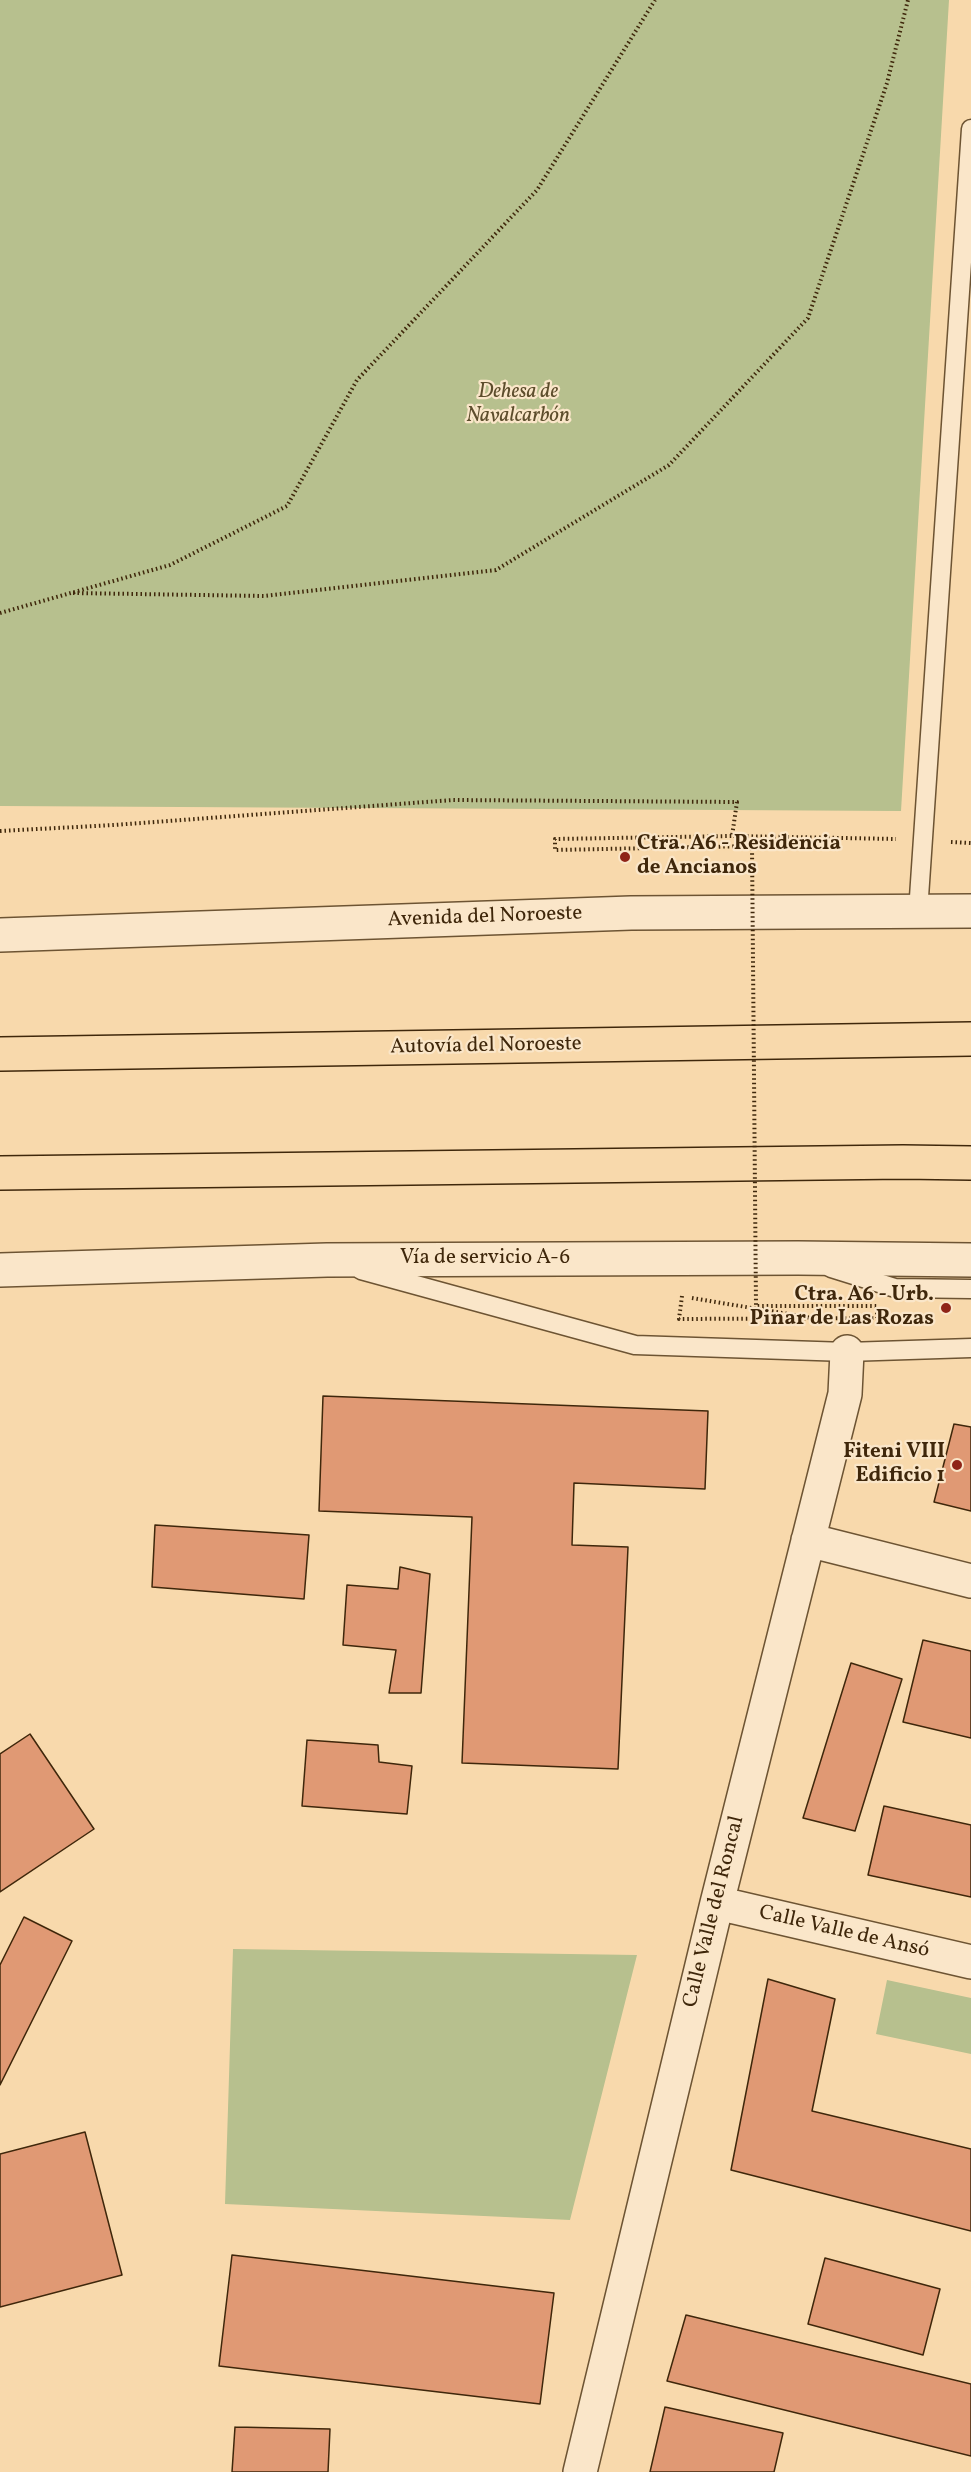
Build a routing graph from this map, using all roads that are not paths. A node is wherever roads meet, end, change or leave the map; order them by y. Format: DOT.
graph roads {
  1 [pos="971,129"];
  2 [pos="971,911"];
  3 [pos="918,912"];
  4 [pos="0,935"];
  5 [pos="971,1039"];
  6 [pos="0,1054"];
  7 [pos="971,1163"];
  8 [pos="295,1170"];
  9 [pos="0,1173"];
  10 [pos="0,1194"];
  11 [pos="798,1258"];
  12 [pos="327,1260"];
  13 [pos="971,1260"];
  14 [pos="0,1270"];
  15 [pos="971,1289"];
  16 [pos="971,1348"];
  17 [pos="847,1352"];
  18 [pos="808,1540"];
  19 [pos="971,1581"];
  20 [pos="717,1903"];
  21 [pos="971,1962"];
  22 [pos="580,2472"];
  1 -- 3 [label="lane"];
  2 -- 3 [label="street, Avenida del Noroeste"];
  3 -- 4 [label="street, Avenida del Noroeste"];
  5 -- 6 [label="highway, Autovía del Noroeste"];
  7 -- 8 [label="highway"];
  8 -- 9 [label="highway"];
  8 -- 10 [label="highway"];
  11 -- 12 [label="street, Vía de servicio A-6"];
  11 -- 13 [label="street, Vía de servicio A-6"];
  11 -- 15 [label="lane"];
  12 -- 14 [label="street, Vía de servicio A-6"];
  12 -- 17 [label="lane"];
  16 -- 17 [label="lane"];
  17 -- 18 [label="street, Calle Valle del Roncal"];
  18 -- 19 [label="street"];
  18 -- 20 [label="street, Calle Valle del Roncal"];
  20 -- 21 [label="street, Calle Valle de Ansó"];
  20 -- 22 [label="street, Calle Valle del Roncal"];
}
